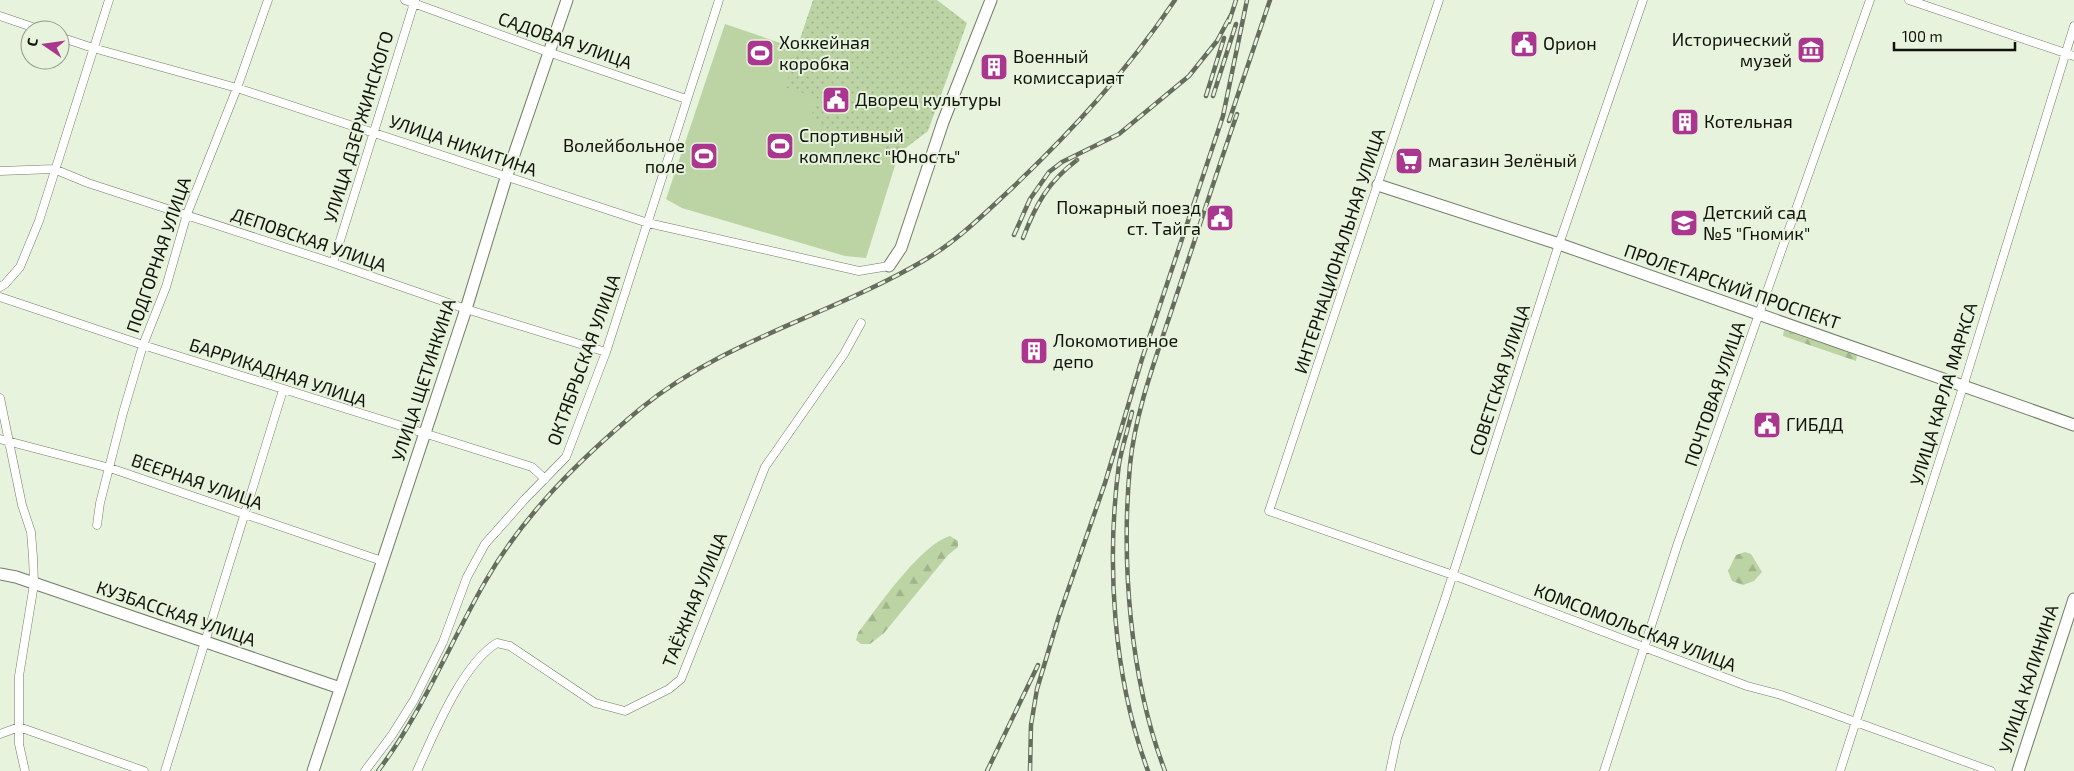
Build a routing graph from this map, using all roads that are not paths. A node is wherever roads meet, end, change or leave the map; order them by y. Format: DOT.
graph roads {
  1 [pos="109,0"];
  2 [pos="268,0"];
  3 [pos="405,0"];
  4 [pos="567,0"];
  5 [pos="718,0"];
  6 [pos="991,0"];
  7 [pos="1439,0"];
  8 [pos="1643,0"];
  9 [pos="1870,0"];
  10 [pos="1909,0"];
  11 [pos="414,1"];
  12 [pos="0,16"];
  13 [pos="20,23"];
  14 [pos="2074,26"];
  15 [pos="70,40"];
  16 [pos="93,48"];
  17 [pos="548,52"];
  18 [pos="2064,53"];
  19 [pos="2074,56"];
  20 [pos="237,88"];
  21 [pos="686,99"];
  22 [pos="372,131"];
  23 [pos="54,169"];
  24 [pos="0,171"];
  25 [pos="506,178"];
  26 [pos="1378,185"];
  27 [pos="187,214"];
  28 [pos="648,223"];
  29 [pos="1559,244"];
  30 [pos="333,263"];
  31 [pos="888,266"];
  32 [pos="0,287"];
  33 [pos="0,297"];
  34 [pos="466,309"];
  35 [pos="1758,314"];
  36 [pos="861,323"];
  37 [pos="143,345"];
  38 [pos="606,352"];
  39 [pos="1964,386"];
  40 [pos="283,390"];
  41 [pos="0,398"];
  42 [pos="2074,426"];
  43 [pos="424,435"];
  44 [pos="4,440"];
  45 [pos="110,468"];
  46 [pos="545,479"];
  47 [pos="1269,511"];
  48 [pos="245,514"];
  49 [pos="97,525"];
  50 [pos="382,562"];
  51 [pos="0,574"];
  52 [pos="1453,575"];
  53 [pos="34,584"];
  54 [pos="2074,599"];
  55 [pos="205,643"];
  56 [pos="1644,647"];
  57 [pos="340,688"];
  58 [pos="1856,723"];
  59 [pos="19,727"];
  60 [pos="0,734"];
  61 [pos="25,771"];
  62 [pos="144,771"];
  63 [pos="164,771"];
  64 [pos="313,771"];
  65 [pos="365,771"];
  66 [pos="417,771"];
  67 [pos="1390,771"];
  68 [pos="1604,771"];
  69 [pos="1840,771"];
  70 [pos="1991,771"];
  71 [pos="2018,771"];
  1 -- 16 [label="street"];
  2 -- 20 [label="street, ПОДГОРНАЯ УЛИЦА"];
  3 -- 11 [label="street, САДОВАЯ УЛИЦА"];
  4 -- 17 [label="street, УЛИЦА ЩЕТИНКИНА"];
  5 -- 21 [label="street, ОКТЯБРЬСКАЯ УЛИЦА"];
  6 -- 31 [label="street"];
  7 -- 26 [label="street, ИНТЕРНАЦИОНАЛЬНАЯ УЛИЦА"];
  8 -- 29 [label="street, СОВЕТСКАЯ УЛИЦА"];
  9 -- 35 [label="street, ПОЧТОВАЯ УЛИЦА"];
  10 -- 18 [label="street"];
  11 -- 17 [label="street, САДОВАЯ УЛИЦА"];
  11 -- 22 [label="street, УЛИЦА ДЗЕРЖИНСКОГО"];
  12 -- 13 [label="street"];
  14 -- 18 [label="street, УЛИЦА КАРЛА МАРКСА"];
  15 -- 16 [label="street, УЛИЦА НИКИТИНА"];
  16 -- 20 [label="street, УЛИЦА НИКИТИНА"];
  16 -- 23 [label="street"];
  17 -- 21 [label="street, САДОВАЯ УЛИЦА"];
  17 -- 25 [label="street, УЛИЦА ЩЕТИНКИНА"];
  18 -- 19 [label="street"];
  18 -- 39 [label="street, УЛИЦА КАРЛА МАРКСА"];
  20 -- 22 [label="street, УЛИЦА НИКИТИНА"];
  20 -- 27 [label="street, ПОДГОРНАЯ УЛИЦА"];
  21 -- 28 [label="street, ОКТЯБРЬСКАЯ УЛИЦА"];
  22 -- 25 [label="street, УЛИЦА НИКИТИНА"];
  22 -- 30 [label="street, УЛИЦА ДЗЕРЖИНСКОГО"];
  23 -- 24 [label="street, ДЕПОВСКАЯ УЛИЦА"];
  23 -- 27 [label="street, ДЕПОВСКАЯ УЛИЦА"];
  23 -- 32 [label="street"];
  25 -- 28 [label="street, УЛИЦА НИКИТИНА"];
  25 -- 34 [label="street, УЛИЦА ЩЕТИНКИНА"];
  26 -- 29 [label="street, ПРОЛЕТАРСКИЙ ПРОСПЕКТ"];
  26 -- 47 [label="street, ИНТЕРНАЦИОНАЛЬНАЯ УЛИЦА"];
  27 -- 30 [label="street, ДЕПОВСКАЯ УЛИЦА"];
  27 -- 37 [label="street, ПОДГОРНАЯ УЛИЦА"];
  28 -- 31 [label="street, УЛИЦА НИКИТИНА"];
  28 -- 38 [label="street, ОКТЯБРЬСКАЯ УЛИЦА"];
  29 -- 35 [label="street, ПРОЛЕТАРСКИЙ ПРОСПЕКТ"];
  29 -- 52 [label="street, СОВЕТСКАЯ УЛИЦА"];
  30 -- 34 [label="street, ДЕПОВСКАЯ УЛИЦА"];
  33 -- 37 [label="street, БАРРИКАДНАЯ УЛИЦА"];
  34 -- 38 [label="street, ДЕПОВСКАЯ УЛИЦА"];
  34 -- 43 [label="street, УЛИЦА ЩЕТИНКИНА"];
  35 -- 39 [label="street, ПРОЛЕТАРСКИЙ ПРОСПЕКТ"];
  35 -- 56 [label="street, ПОЧТОВАЯ УЛИЦА"];
  36 -- 66 [label="street, ТАЁЖНАЯ УЛИЦА"];
  37 -- 40 [label="street, БАРРИКАДНАЯ УЛИЦА"];
  37 -- 45 [label="street, ПОДГОРНАЯ УЛИЦА"];
  38 -- 46 [label="street, ОКТЯБРЬСКАЯ УЛИЦА"];
  39 -- 42 [label="street, ПРОЛЕТАРСКИЙ ПРОСПЕКТ"];
  39 -- 58 [label="street, УЛИЦА КАРЛА МАРКСА"];
  40 -- 43 [label="street, БАРРИКАДНАЯ УЛИЦА"];
  40 -- 48 [label="street"];
  41 -- 44 [label="street"];
  43 -- 46 [label="street, БАРРИКАДНАЯ УЛИЦА"];
  43 -- 50 [label="street, УЛИЦА ЩЕТИНКИНА"];
  44 -- 45 [label="street, ВЕЕРНАЯ УЛИЦА"];
  44 -- 53 [label="street"];
  45 -- 48 [label="street, ВЕЕРНАЯ УЛИЦА"];
  45 -- 49 [label="street, ПОДГОРНАЯ УЛИЦА"];
  46 -- 65 [label="street, ОКТЯБРЬСКАЯ УЛИЦА"];
  47 -- 52 [label="street, КОМСОМОЛЬСКАЯ УЛИЦА"];
  48 -- 50 [label="street, ВЕЕРНАЯ УЛИЦА"];
  48 -- 55 [label="street"];
  50 -- 57 [label="street, УЛИЦА ЩЕТИНКИНА"];
  51 -- 53 [label="street, КУЗБАССКАЯ УЛИЦА"];
  52 -- 56 [label="street, КОМСОМОЛЬСКАЯ УЛИЦА"];
  52 -- 67 [label="street, СОВЕТСКАЯ УЛИЦА"];
  53 -- 55 [label="street, КУЗБАССКАЯ УЛИЦА"];
  53 -- 59 [label="street"];
  54 -- 71 [label="street, УЛИЦА КАЛИНИНА"];
  55 -- 57 [label="street, КУЗБАССКАЯ УЛИЦА"];
  55 -- 63 [label="street"];
  56 -- 58 [label="street, КОМСОМОЛЬСКАЯ УЛИЦА"];
  56 -- 68 [label="street, ПОЧТОВАЯ УЛИЦА"];
  57 -- 64 [label="street, УЛИЦА ЩЕТИНКИНА"];
  58 -- 69 [label="street, УЛИЦА КАРЛА МАРКСА"];
  58 -- 70 [label="street, КОМСОМОЛЬСКАЯ УЛИЦА"];
  59 -- 60 [label="street"];
  59 -- 61 [label="street"];
  59 -- 62 [label="street"];
}
